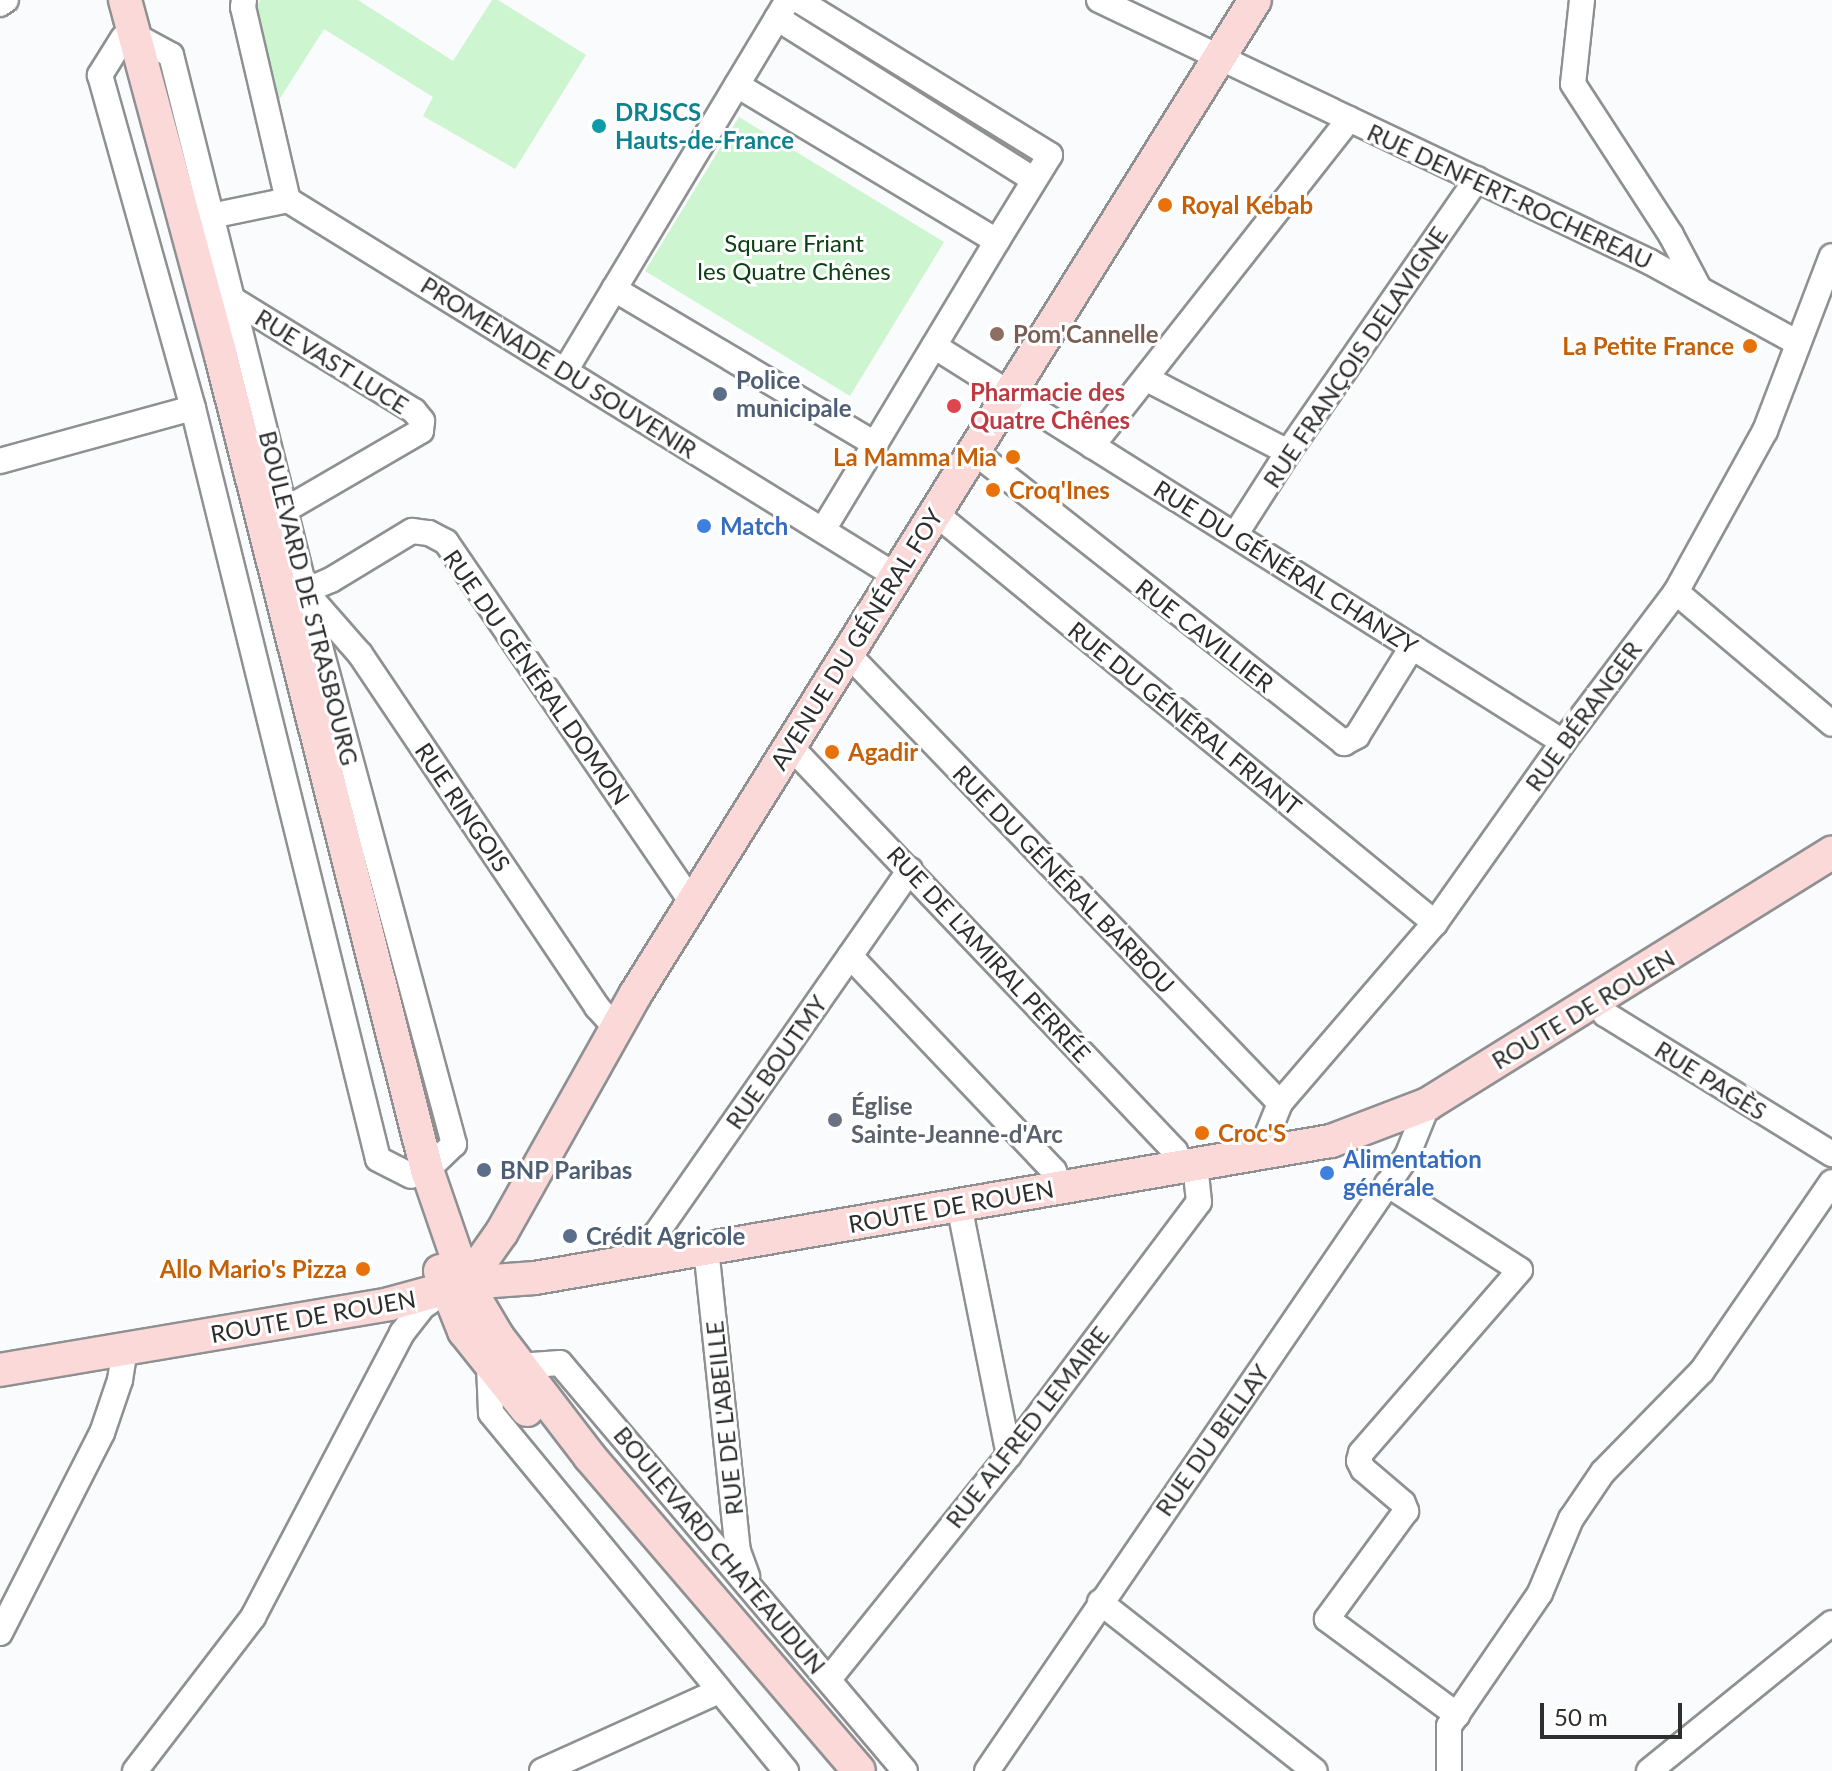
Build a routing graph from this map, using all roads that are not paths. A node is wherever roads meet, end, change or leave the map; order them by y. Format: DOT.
graph roads {
  1 [pos="6,0"];
  2 [pos="112,0"];
  3 [pos="125,0"];
  4 [pos="244,0"];
  5 [pos="798,0"];
  6 [pos="1099,0"];
  7 [pos="1255,0"];
  8 [pos="1582,0"];
  9 [pos="0,4"];
  10 [pos="783,9"];
  11 [pos="128,36"];
  12 [pos="1220,58"];
  13 [pos="737,85"];
  14 [pos="1349,119"];
  15 [pos="1033,179"];
  16 [pos="1477,179"];
  17 [pos="288,200"];
  18 [pos="211,216"];
  19 [pos="997,241"];
  20 [pos="1832,256"];
  21 [pos="1699,288"];
  22 [pos="614,289"];
  23 [pos="1825,295"];
  24 [pos="232,299"];
  25 [pos="1796,342"];
  26 [pos="934,346"];
  27 [pos="565,371"];
  28 [pos="1147,379"];
  29 [pos="1009,393"];
  30 [pos="193,408"];
  31 [pos="875,444"];
  32 [pos="1092,446"];
  33 [pos="972,450"];
  34 [pos="1288,452"];
  35 [pos="0,461"];
  36 [pos="285,510"];
  37 [pos="935,513"];
  38 [pos="823,530"];
  39 [pos="1235,535"];
  40 [pos="896,576"];
  41 [pos="305,591"];
  42 [pos="1676,592"];
  43 [pos="1412,647"];
  44 [pos="848,654"];
  45 [pos="1828,716"];
  46 [pos="1563,742"];
  47 [pos="790,746"];
  48 [pos="1832,853"];
  49 [pos="910,870"];
  50 [pos="692,902"];
  51 [pos="1435,923"];
  52 [pos="850,956"];
  53 [pos="1596,1000"];
  54 [pos="615,1027"];
  55 [pos="1280,1103"];
  56 [pos="1428,1104"];
  57 [pos="1271,1151"];
  58 [pos="1832,1154"];
  59 [pos="1187,1166"];
  60 [pos="419,1173"];
  61 [pos="1832,1182"];
  62 [pos="1387,1184"];
  63 [pos="1059,1188"];
  64 [pos="959,1205"];
  65 [pos="706,1248"];
  66 [pos="649,1258"];
  67 [pos="456,1286"];
  68 [pos="125,1349"];
  69 [pos="504,1365"];
  70 [pos="0,1370"];
  71 [pos="1009,1455"];
  72 [pos="751,1585"];
  73 [pos="1100,1602"];
  74 [pos="1832,1623"];
  75 [pos="0,1633"];
  76 [pos="829,1679"];
  77 [pos="719,1691"];
  78 [pos="1457,1715"];
  79 [pos="135,1771"];
  80 [pos="542,1771"];
  81 [pos="786,1771"];
  82 [pos="836,1771"];
  83 [pos="859,1771"];
  84 [pos="905,1771"];
  85 [pos="987,1771"];
  86 [pos="1315,1771"];
  87 [pos="1449,1771"];
  88 [pos="1649,1771"];
  1 -- 9 [label="street"];
  2 -- 11 [label="main road, BOULEVARD DE STRASBOURG"];
  3 -- 11 [label="main road, BOULEVARD DE STRASBOURG"];
  4 -- 17 [label="street"];
  5 -- 15 [label="street"];
  6 -- 12 [label="street, RUE DENFERT-ROCHEREAU"];
  7 -- 12 [label="main road, AVENUE DU GÉNÉRAL FOY"];
  8 -- 21 [label="street"];
  10 -- 13 [label="street"];
  10 -- 15 [label="street"];
  11 -- 18 [label="street, BOULEVARD DE STRASBOURG"];
  11 -- 30 [label="street"];
  11 -- 60 [label="main road, BOULEVARD DE STRASBOURG"];
  12 -- 14 [label="street, RUE DENFERT-ROCHEREAU"];
  12 -- 29 [label="main road, AVENUE DU GÉNÉRAL FOY"];
  13 -- 19 [label="street"];
  13 -- 22 [label="street"];
  14 -- 16 [label="street, RUE DENFERT-ROCHEREAU"];
  14 -- 28 [label="street"];
  15 -- 19 [label="street"];
  16 -- 21 [label="street, RUE DENFERT-ROCHEREAU"];
  16 -- 34 [label="street, RUE FRANÇOIS DELAVIGNE"];
  17 -- 18 [label="street"];
  17 -- 27 [label="street, PROMENADE DU SOUVENIR"];
  18 -- 24 [label="street, BOULEVARD DE STRASBOURG"];
  19 -- 26 [label="street"];
  20 -- 23 [label="street, RUE BÉRANGER"];
  21 -- 25 [label="street, RUE DENFERT-ROCHEREAU"];
  22 -- 27 [label="street"];
  22 -- 31 [label="street"];
  23 -- 25 [label="street, RUE BÉRANGER"];
  24 -- 36 [label="street, BOULEVARD DE STRASBOURG"];
  24 -- 36 [label="street, RUE VAST LUCE"];
  25 -- 42 [label="street, RUE BÉRANGER"];
  26 -- 29 [label="street"];
  26 -- 31 [label="street"];
  27 -- 38 [label="street, PROMENADE DU SOUVENIR"];
  28 -- 32 [label="street"];
  28 -- 34 [label="street"];
  29 -- 32 [label="street, RUE DU GÉNÉRAL CHANZY"];
  29 -- 33 [label="main road, AVENUE DU GÉNÉRAL FOY"];
  30 -- 35 [label="street"];
  30 -- 60 [label="street"];
  31 -- 38 [label="street"];
  32 -- 39 [label="street, RUE DU GÉNÉRAL CHANZY"];
  33 -- 37 [label="main road, AVENUE DU GÉNÉRAL FOY"];
  33 -- 43 [label="street, RUE CAVILLIER"];
  34 -- 39 [label="street, RUE FRANÇOIS DELAVIGNE"];
  36 -- 41 [label="street, BOULEVARD DE STRASBOURG"];
  37 -- 40 [label="main road, AVENUE DU GÉNÉRAL FOY"];
  37 -- 51 [label="street, RUE DU GÉNÉRAL FRIANT"];
  38 -- 40 [label="street, PROMENADE DU SOUVENIR"];
  39 -- 43 [label="street, RUE DU GÉNÉRAL CHANZY"];
  40 -- 44 [label="main road, AVENUE DU GÉNÉRAL FOY"];
  41 -- 50 [label="street, RUE DU GÉNÉRAL DOMON"];
  41 -- 54 [label="street, RUE RINGOIS"];
  41 -- 60 [label="street, BOULEVARD DE STRASBOURG"];
  42 -- 45 [label="street"];
  42 -- 46 [label="street, RUE BÉRANGER"];
  43 -- 46 [label="street, RUE DU GÉNÉRAL CHANZY"];
  44 -- 47 [label="main road, AVENUE DU GÉNÉRAL FOY"];
  44 -- 55 [label="street, RUE DU GÉNÉRAL BARBOU"];
  46 -- 51 [label="street, RUE BÉRANGER"];
  47 -- 49 [label="street, RUE DE L'AMIRAL PERRÉE"];
  47 -- 50 [label="main road, AVENUE DU GÉNÉRAL FOY"];
  48 -- 53 [label="main road, ROUTE DE ROUEN"];
  49 -- 52 [label="street, RUE BOUTMY"];
  49 -- 59 [label="street, RUE DE L'AMIRAL PERRÉE"];
  50 -- 54 [label="main road, AVENUE DU GÉNÉRAL FOY"];
  51 -- 55 [label="street, RUE BÉRANGER"];
  52 -- 63 [label="street"];
  52 -- 66 [label="street, RUE BOUTMY"];
  53 -- 56 [label="main road, ROUTE DE ROUEN"];
  53 -- 58 [label="street, RUE PAGÈS"];
  54 -- 67 [label="main road, AVENUE DU GÉNÉRAL FOY"];
  55 -- 57 [label="street"];
  56 -- 57 [label="main road, ROUTE DE ROUEN"];
  56 -- 62 [label="street, RUE DU BELLAY"];
  57 -- 59 [label="main road, ROUTE DE ROUEN"];
  59 -- 63 [label="main road, ROUTE DE ROUEN"];
  59 -- 71 [label="street, RUE ALFRED LEMAIRE"];
  60 -- 67 [label="main road, BOULEVARD DE STRASBOURG"];
  61 -- 78 [label="street"];
  62 -- 73 [label="street, RUE DU BELLAY"];
  62 -- 78 [label="street"];
  63 -- 64 [label="main road, ROUTE DE ROUEN"];
  64 -- 65 [label="main road, ROUTE DE ROUEN"];
  64 -- 71 [label="street"];
  65 -- 66 [label="main road, ROUTE DE ROUEN"];
  65 -- 72 [label="street, RUE DE L'ABEILLE"];
  66 -- 67 [label="main road, ROUTE DE ROUEN"];
  67 -- 68 [label="main road, ROUTE DE ROUEN"];
  67 -- 69 [label="main road, BOULEVARD CHATEAUDUN"];
  67 -- 79 [label="street"];
  68 -- 70 [label="main road, ROUTE DE ROUEN"];
  68 -- 75 [label="street"];
  69 -- 72 [label="street, BOULEVARD CHATEAUDUN"];
  69 -- 77 [label="street"];
  69 -- 82 [label="main road, BOULEVARD CHATEAUDUN"];
  69 -- 83 [label="main road, BOULEVARD CHATEAUDUN"];
  71 -- 76 [label="street, RUE ALFRED LEMAIRE"];
  72 -- 76 [label="street, BOULEVARD CHATEAUDUN"];
  73 -- 85 [label="street, RUE DU BELLAY"];
  73 -- 86 [label="street"];
  74 -- 88 [label="street"];
  76 -- 84 [label="street, BOULEVARD CHATEAUDUN"];
  77 -- 80 [label="street"];
  77 -- 81 [label="street"];
  78 -- 87 [label="street"];
}
